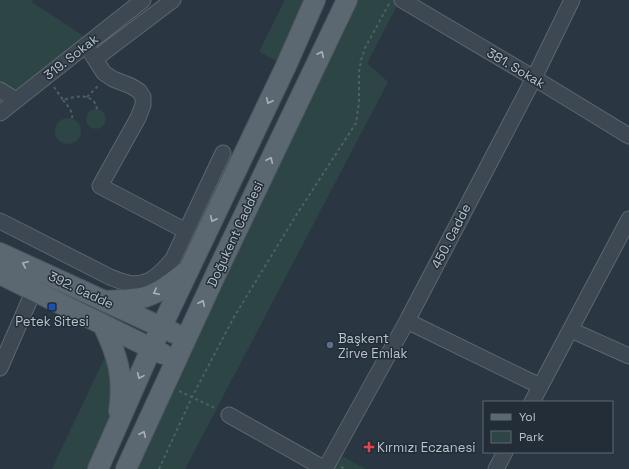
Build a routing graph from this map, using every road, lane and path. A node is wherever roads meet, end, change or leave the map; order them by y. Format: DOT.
graph roads {
  1 [pos="142,0"];
  2 [pos="173,0"];
  3 [pos="315,0"];
  4 [pos="347,0"];
  5 [pos="391,0"];
  6 [pos="402,0"];
  7 [pos="572,0"];
  8 [pos="86,45"];
  9 [pos="95,59"];
  10 [pos="46,76"];
  11 [pos="534,78"];
  12 [pos="0,90"];
  13 [pos="16,100"];
  14 [pos="63,100"];
  15 [pos="97,109"];
  16 [pos="0,113"];
  17 [pos="72,118"];
  18 [pos="629,136"];
  19 [pos="223,153"];
  20 [pos="629,219"];
  21 [pos="0,221"];
  22 [pos="186,231"];
  23 [pos="0,253"];
  24 [pos="188,270"];
  25 [pos="0,274"];
  26 [pos="34,290"];
  27 [pos="105,301"];
  28 [pos="407,321"];
  29 [pos="103,325"];
  30 [pos="161,328"];
  31 [pos="571,330"];
  32 [pos="186,338"];
  33 [pos="151,349"];
  34 [pos="629,356"];
  35 [pos="176,360"];
  36 [pos="0,368"];
  37 [pos="540,386"];
  38 [pos="532,401"];
  39 [pos="229,415"];
  40 [pos="116,430"];
  41 [pos="504,453"];
  42 [pos="98,469"];
  43 [pos="126,469"];
  44 [pos="159,469"];
  45 [pos="325,469"];
  46 [pos="496,469"];
  1 -- 8 [label="street, 319. Sokak"];
  2 -- 9 [label="street"];
  3 -- 24 [label="main road, Doğukent Caddesi, one-way"];
  32 -- 4 [label="main road, Doğukent Caddesi, one-way"];
  5 -- 44 [label="path"];
  6 -- 11 [label="street, 381. Sokak"];
  7 -- 11 [label="street, 450. Cadde"];
  8 -- 9 [label="street"];
  8 -- 10 [label="street, 319. Sokak"];
  9 -- 22 [label="street"];
  10 -- 13 [label="street, 319. Sokak"];
  10 -- 14 [label="path"];
  11 -- 18 [label="street, 381. Sokak"];
  11 -- 28 [label="street, 450. Cadde"];
  12 -- 13 [label="street"];
  13 -- 16 [label="street, 319. Sokak"];
  14 -- 15 [label="path"];
  14 -- 17 [label="path"];
  19 -- 22 [label="street"];
  20 -- 31 [label="street"];
  21 -- 22 [label="street"];
  27 -- 23 [label="main road, 392. Cadde, one-way"];
  24 -- 27 [label="main road, one-way"];
  24 -- 30 [label="main road, Doğukent Caddesi"];
  25 -- 26 [label="main road, 392. Cadde"];
  26 -- 29 [label="main road, 392. Cadde"];
  26 -- 36 [label="street"];
  27 -- 30 [label="main road, 392. Cadde"];
  28 -- 37 [label="street"];
  28 -- 45 [label="street, 450. Cadde"];
  29 -- 33 [label="main road, 392. Cadde"];
  29 -- 40 [label="main road"];
  30 -- 32 [label="main road, 392. Cadde"];
  30 -- 33 [label="main road, Doğukent Caddesi"];
  31 -- 34 [label="street"];
  31 -- 37 [label="street"];
  32 -- 35 [label="main road, Doğukent Caddesi"];
  33 -- 35 [label="main road, 392. Cadde"];
  33 -- 40 [label="main road, Doğukent Caddesi, one-way"];
  43 -- 35 [label="main road, Doğukent Caddesi, one-way"];
  37 -- 38 [label="street"];
  39 -- 45 [label="street"];
  40 -- 42 [label="main road, Doğukent Caddesi"];
  41 -- 46 [label="street"];
}
